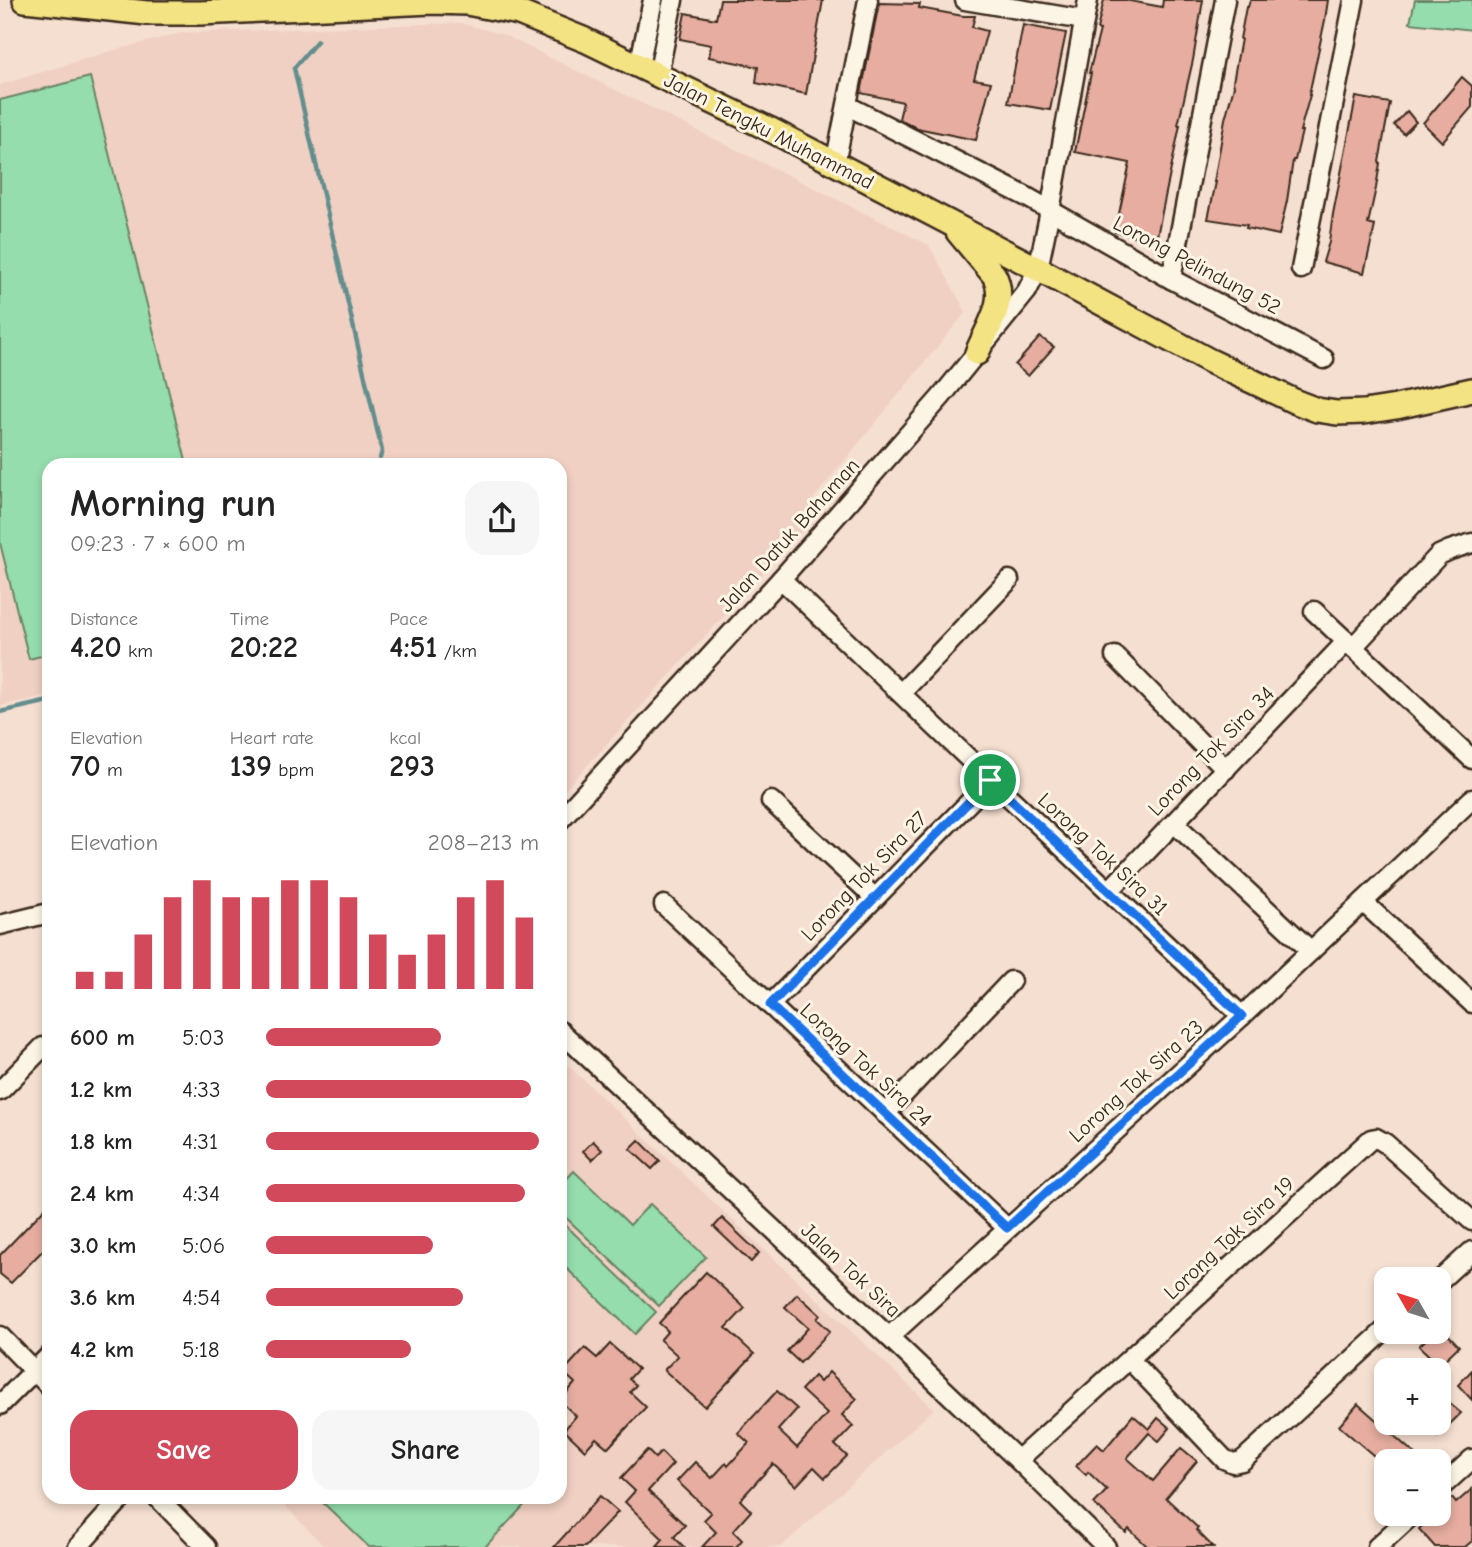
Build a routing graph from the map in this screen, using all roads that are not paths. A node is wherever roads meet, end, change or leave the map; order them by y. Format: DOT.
graph roads {
  1 [pos="25,0"];
  2 [pos="653,0"];
  3 [pos="673,0"];
  4 [pos="868,0"];
  5 [pos="965,0"];
  6 [pos="1088,0"];
  7 [pos="1225,0"];
  8 [pos="1354,0"];
  9 [pos="415,1"];
  10 [pos="1084,20"];
  11 [pos="649,71"];
  12 [pos="848,106"];
  13 [pos="835,164"];
  14 [pos="1050,211"];
  15 [pos="952,224"];
  16 [pos="1038,269"];
  17 [pos="1301,269"];
  18 [pos="1171,279"];
  19 [pos="976,353"];
  20 [pos="1324,359"];
  21 [pos="1472,390"];
  22 [pos="1472,543"];
  23 [pos="781,579"];
  24 [pos="1009,580"];
  25 [pos="1314,611"];
  26 [pos="1350,644"];
  27 [pos="1115,656"];
  28 [pos="901,693"];
  29 [pos="1472,760"];
  30 [pos="1226,769"];
  31 [pos="990,780"];
  32 [pos="1472,799"];
  33 [pos="771,801"];
  34 [pos="567,813"];
  35 [pos="1174,823"];
  36 [pos="1109,891"];
  37 [pos="874,897"];
  38 [pos="1363,902"];
  39 [pos="664,905"];
  40 [pos="42,915"];
  41 [pos="0,925"];
  42 [pos="1311,951"];
  43 [pos="1011,981"];
  44 [pos="1472,1003"];
  45 [pos="770,1005"];
  46 [pos="1242,1016"];
  47 [pos="567,1038"];
  48 [pos="42,1047"];
  49 [pos="0,1091"];
  50 [pos="885,1114"];
  51 [pos="1472,1222"];
  52 [pos="1007,1228"];
  53 [pos="1472,1251"];
  54 [pos="1451,1270"];
  55 [pos="0,1336"];
  56 [pos="888,1337"];
  57 [pos="1374,1340"];
  58 [pos="1130,1360"];
  59 [pos="42,1363"];
  60 [pos="34,1371"];
  61 [pos="42,1379"];
  62 [pos="0,1405"];
  63 [pos="1472,1459"];
  64 [pos="1018,1460"];
  65 [pos="1451,1478"];
  66 [pos="117,1504"];
  67 [pos="164,1504"];
  68 [pos="1400,1526"];
  69 [pos="78,1547"];
  70 [pos="206,1547"];
  71 [pos="1106,1547"];
  72 [pos="1377,1547"];
  1 -- 9 [label="main road, Jalan Tengku Muhammad"];
  2 -- 11 [label="street"];
  3 -- 11 [label="street"];
  4 -- 12 [label="street"];
  5 -- 10 [label="street"];
  6 -- 10 [label="street, Jalan Datuk Bahaman"];
  7 -- 18 [label="street"];
  8 -- 17 [label="street"];
  9 -- 11 [label="main road, Jalan Tengku Muhammad"];
  10 -- 14 [label="street, Jalan Datuk Bahaman"];
  11 -- 13 [label="main road, Jalan Tengku Muhammad"];
  12 -- 13 [label="street"];
  12 -- 14 [label="street, Lorong Pelindung 52"];
  13 -- 15 [label="main road, Jalan Tengku Muhammad"];
  14 -- 16 [label="street, Jalan Datuk Bahaman"];
  14 -- 18 [label="street, Lorong Pelindung 52"];
  15 -- 16 [label="main road, Jalan Tengku Muhammad"];
  15 -- 19 [label="main road"];
  16 -- 19 [label="street, Jalan Datuk Bahaman"];
  16 -- 21 [label="main road, Jalan Tengku Muhammad"];
  18 -- 20 [label="street, Lorong Pelindung 52"];
  19 -- 23 [label="street, Jalan Datuk Bahaman"];
  22 -- 26 [label="street, Lorong Tok Sira 34"];
  23 -- 28 [label="street, Lorong Tok Sira 31"];
  23 -- 34 [label="street, Jalan Datuk Bahaman"];
  24 -- 28 [label="street"];
  25 -- 26 [label="street"];
  26 -- 29 [label="street"];
  26 -- 30 [label="street, Lorong Tok Sira 34"];
  27 -- 30 [label="street"];
  28 -- 31 [label="street, Lorong Tok Sira 31"];
  30 -- 35 [label="street, Lorong Tok Sira 34"];
  31 -- 36 [label="street, Lorong Tok Sira 31"];
  31 -- 37 [label="street, Lorong Tok Sira 27"];
  32 -- 38 [label="street, Lorong Tok Sira 23"];
  33 -- 37 [label="street"];
  35 -- 36 [label="street, Lorong Tok Sira 34"];
  35 -- 42 [label="street"];
  36 -- 46 [label="street, Lorong Tok Sira 31"];
  37 -- 45 [label="street, Lorong Tok Sira 27"];
  38 -- 42 [label="street, Lorong Tok Sira 23"];
  38 -- 44 [label="street"];
  39 -- 45 [label="street, Lorong Tok Sira 24"];
  40 -- 41 [label="street"];
  42 -- 46 [label="street, Lorong Tok Sira 23"];
  43 -- 50 [label="street"];
  45 -- 50 [label="street, Lorong Tok Sira 24"];
  46 -- 52 [label="street, Lorong Tok Sira 23"];
  47 -- 56 [label="street, Jalan Tok Sira"];
  48 -- 49 [label="street"];
  50 -- 52 [label="street, Lorong Tok Sira 24"];
  51 -- 58 [label="street, Lorong Tok Sira 19"];
  52 -- 56 [label="street, Lorong Tok Sira 23"];
  53 -- 54 [label="street"];
  55 -- 60 [label="street"];
  56 -- 64 [label="street, Jalan Tok Sira"];
  57 -- 58 [label="street"];
  58 -- 64 [label="street, Lorong Tok Sira 19"];
  59 -- 60 [label="street"];
  60 -- 61 [label="street"];
  60 -- 62 [label="street"];
  63 -- 65 [label="street"];
  64 -- 71 [label="street, Jalan Tok Sira"];
  66 -- 69 [label="street"];
  67 -- 70 [label="street"];
  68 -- 72 [label="street"];
}
